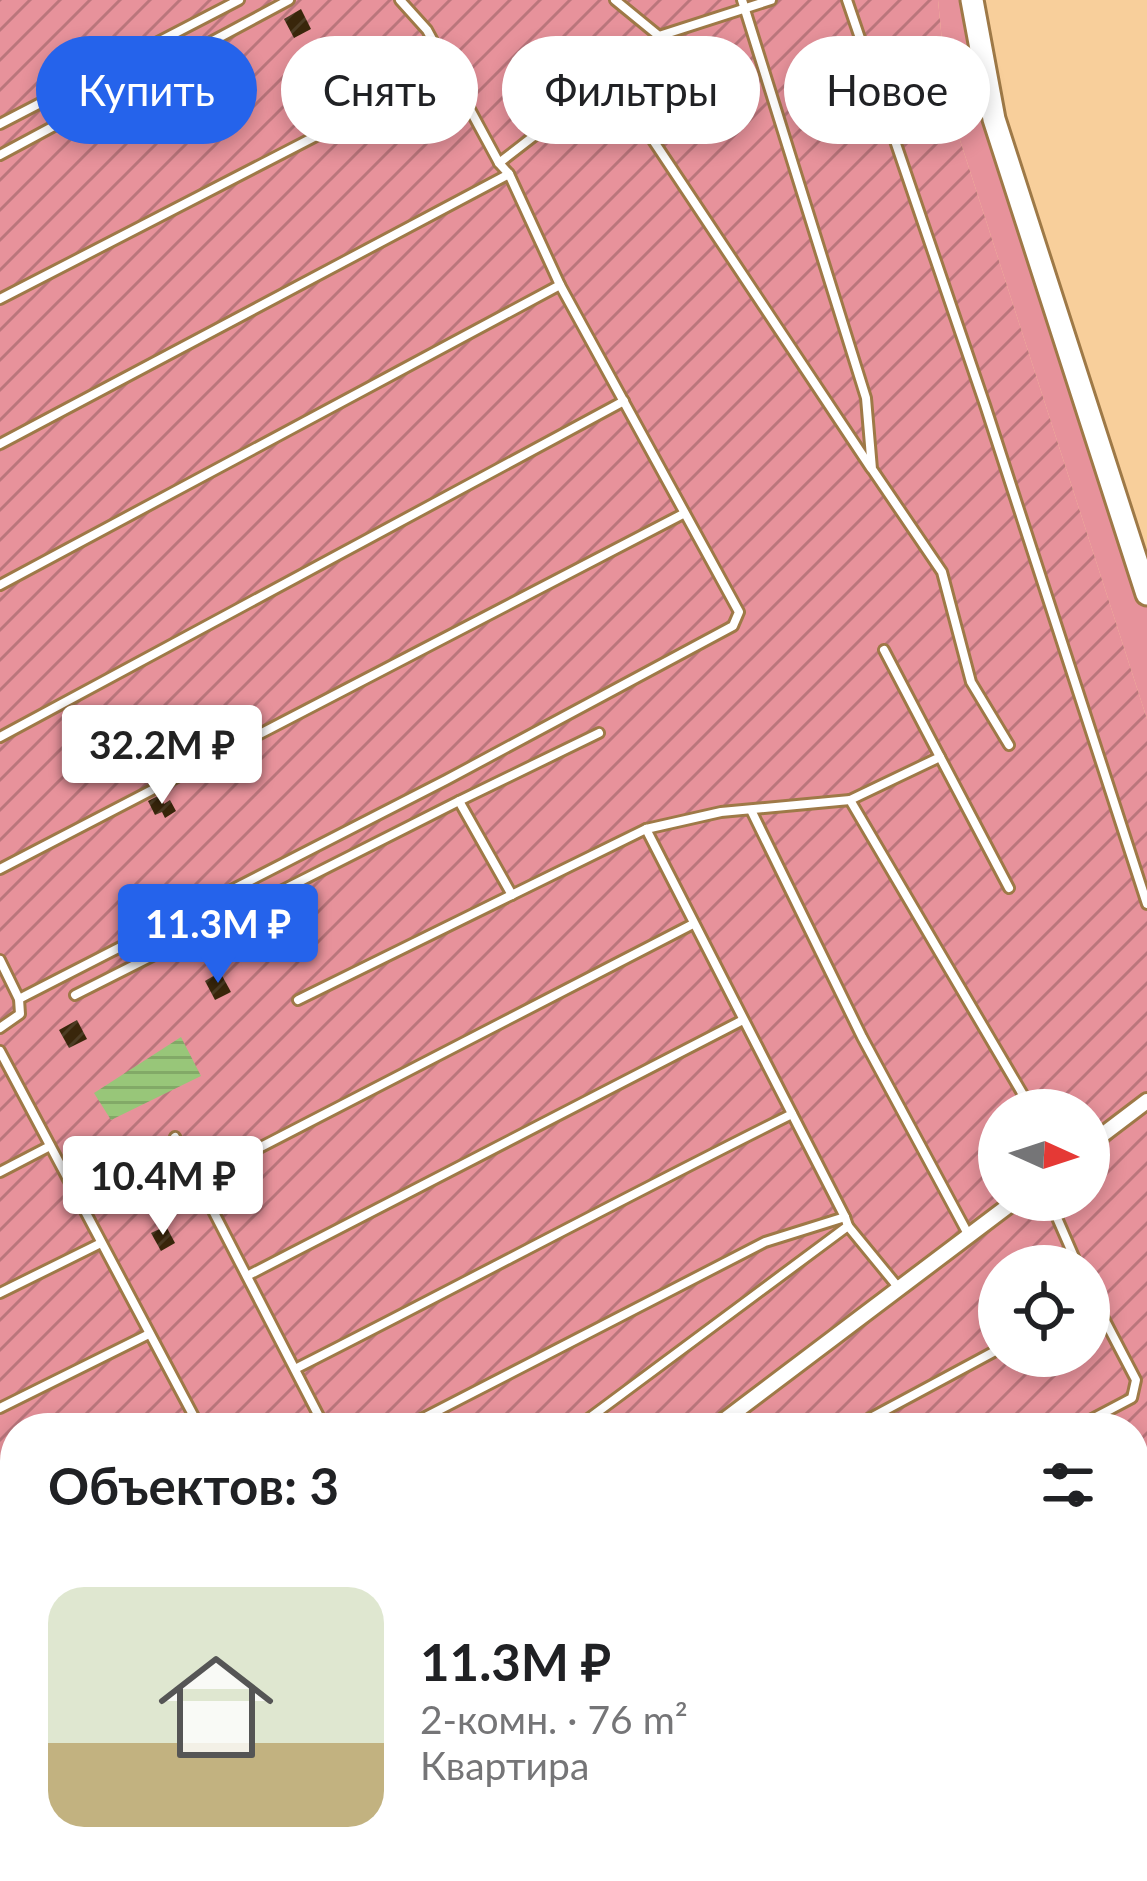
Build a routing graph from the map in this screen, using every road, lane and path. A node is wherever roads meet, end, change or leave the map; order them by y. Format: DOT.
graph roads {
  1 [pos="239,0"];
  2 [pos="289,0"];
  3 [pos="400,0"];
  4 [pos="771,0"];
  5 [pos="847,0"];
  6 [pos="972,0"];
  7 [pos="622,3"];
  8 [pos="744,4"];
  9 [pos="431,36"];
  10 [pos="659,36"];
  11 [pos="0,124"];
  12 [pos="478,124"];
  13 [pos="301,144"];
  14 [pos="525,144"];
  15 [pos="656,144"];
  16 [pos="0,154"];
  17 [pos="499,164"];
  18 [pos="509,174"];
  19 [pos="560,285"];
  20 [pos="0,299"];
  21 [pos="624,401"];
  22 [pos="0,444"];
  23 [pos="872,469"];
  24 [pos="683,514"];
  25 [pos="0,585"];
  26 [pos="1147,595"];
  27 [pos="884,650"];
  28 [pos="599,733"];
  29 [pos="0,737"];
  30 [pos="1009,745"];
  31 [pos="940,757"];
  32 [pos="850,800"];
  33 [pos="459,801"];
  34 [pos="751,809"];
  35 [pos="646,829"];
  36 [pos="0,869"];
  37 [pos="1009,888"];
  38 [pos="512,895"];
  39 [pos="1147,904"];
  40 [pos="693,924"];
  41 [pos="0,960"];
  42 [pos="75,995"];
  43 [pos="19,999"];
  44 [pos="298,1000"];
  45 [pos="743,1020"];
  46 [pos="0,1028"];
  47 [pos="0,1051"];
  48 [pos="1020,1089"];
  49 [pos="1147,1101"];
  50 [pos="792,1114"];
  51 [pos="1110,1129"];
  52 [pos="175,1137"];
  53 [pos="50,1146"];
  54 [pos="0,1172"];
  55 [pos="197,1180"];
  56 [pos="989,1221"];
  57 [pos="846,1222"];
  58 [pos="969,1236"];
  59 [pos="101,1243"];
  60 [pos="247,1276"];
  61 [pos="899,1288"];
  62 [pos="0,1293"];
  63 [pos="1110,1333"];
  64 [pos="149,1334"];
  65 [pos="978,1360"];
  66 [pos="295,1369"];
  67 [pos="0,1408"];
  68 [pos="190,1413"];
  69 [pos="317,1413"];
  70 [pos="433,1413"];
  71 [pos="596,1413"];
  72 [pos="734,1413"];
  73 [pos="880,1413"];
  74 [pos="1104,1413"];
  1 -- 11 [label="lane"];
  2 -- 16 [label="lane"];
  3 -- 9 [label="lane"];
  4 -- 8 [label="lane"];
  5 -- 39 [label="lane"];
  6 -- 26 [label="street"];
  7 -- 10 [label="lane"];
  8 -- 10 [label="lane"];
  8 -- 23 [label="lane"];
  12 -- 17 [label="lane"];
  13 -- 20 [label="lane"];
  14 -- 17 [label="lane"];
  15 -- 23 [label="lane"];
  17 -- 18 [label="lane"];
  18 -- 19 [label="lane"];
  18 -- 22 [label="lane"];
  19 -- 21 [label="lane"];
  19 -- 25 [label="lane"];
  21 -- 24 [label="lane"];
  21 -- 29 [label="lane"];
  23 -- 30 [label="lane"];
  24 -- 36 [label="lane"];
  24 -- 43 [label="lane"];
  27 -- 31 [label="lane"];
  28 -- 33 [label="lane"];
  31 -- 32 [label="lane"];
  31 -- 37 [label="lane"];
  32 -- 34 [label="lane"];
  32 -- 48 [label="lane"];
  33 -- 38 [label="lane"];
  33 -- 42 [label="lane"];
  34 -- 35 [label="lane"];
  34 -- 58 [label="lane"];
  35 -- 38 [label="lane"];
  35 -- 40 [label="lane"];
  38 -- 44 [label="lane"];
  40 -- 45 [label="lane"];
  40 -- 55 [label="lane"];
  41 -- 43 [label="lane"];
  43 -- 46 [label="lane"];
  45 -- 50 [label="lane"];
  45 -- 60 [label="lane"];
  47 -- 53 [label="lane"];
  49 -- 51 [label="street"];
  50 -- 57 [label="lane"];
  50 -- 66 [label="lane"];
  52 -- 55 [label="lane"];
  53 -- 54 [label="lane"];
  53 -- 59 [label="lane"];
  55 -- 60 [label="lane"];
  56 -- 58 [label="street"];
  57 -- 61 [label="lane"];
  57 -- 70 [label="lane"];
  57 -- 71 [label="lane"];
  58 -- 61 [label="street"];
  59 -- 62 [label="lane"];
  59 -- 64 [label="lane"];
  60 -- 66 [label="lane"];
  61 -- 72 [label="street"];
  63 -- 74 [label="lane"];
  64 -- 67 [label="lane"];
  64 -- 68 [label="lane"];
  65 -- 73 [label="lane"];
  66 -- 69 [label="lane"];
}
